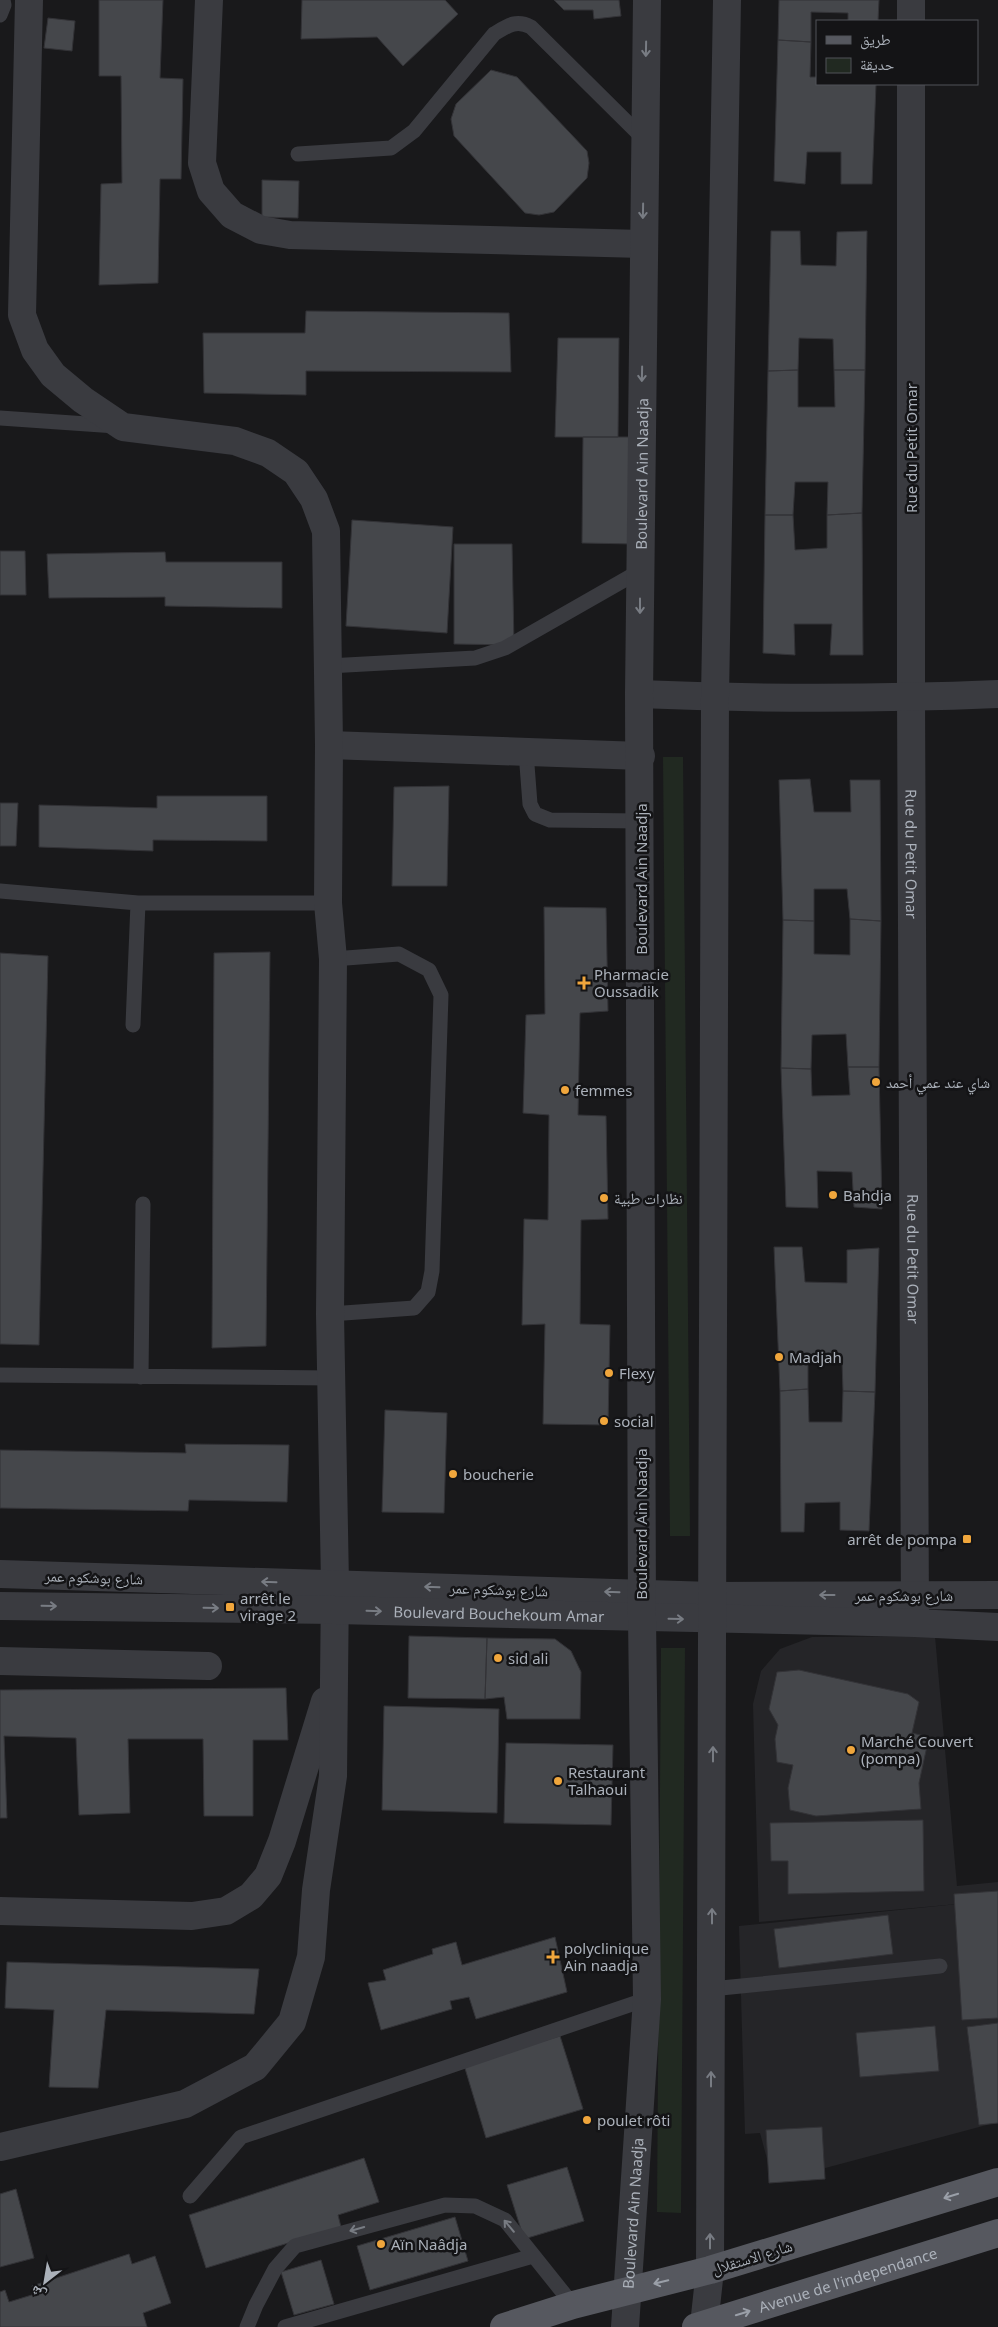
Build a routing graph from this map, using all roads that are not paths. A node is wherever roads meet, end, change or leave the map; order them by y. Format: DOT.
graph roads {
  1 [pos="3,0"];
  2 [pos="29,0"];
  3 [pos="209,0"];
  4 [pos="647,0"];
  5 [pos="727,0"];
  6 [pos="912,0"];
  7 [pos="0,15"];
  8 [pos="912,20"];
  9 [pos="911,85"];
  10 [pos="645,140"];
  11 [pos="298,154"];
  12 [pos="643,244"];
  13 [pos="0,418"];
  14 [pos="122,427"];
  15 [pos="640,571"];
  16 [pos="328,666"];
  17 [pos="639,694"];
  18 [pos="998,694"];
  19 [pos="715,697"];
  20 [pos="911,697"];
  21 [pos="329,745"];
  22 [pos="526,752"];
  23 [pos="641,756"];
  24 [pos="640,821"];
  25 [pos="0,891"];
  26 [pos="138,903"];
  27 [pos="328,903"];
  28 [pos="333,959"];
  29 [pos="132,1025"];
  30 [pos="142,1204"];
  31 [pos="330,1314"];
  32 [pos="0,1375"];
  33 [pos="140,1377"];
  34 [pos="332,1378"];
  35 [pos="0,1574"];
  36 [pos="914,1595"];
  37 [pos="998,1595"];
  38 [pos="335,1597"];
  39 [pos="0,1606"];
  40 [pos="642,1606"];
  41 [pos="713,1607"];
  42 [pos="915,1623"];
  43 [pos="998,1627"];
  44 [pos="0,1661"];
  45 [pos="208,1666"];
  46 [pos="334,1670"];
  47 [pos="0,1911"];
  48 [pos="940,1966"];
  49 [pos="711,1989"];
  50 [pos="647,1999"];
  51 [pos="0,2147"];
  52 [pos="998,2182"];
  53 [pos="190,2196"];
  54 [pos="998,2233"];
  55 [pos="533,2256"];
  56 [pos="710,2270"];
  57 [pos="626,2291"];
  58 [pos="573,2305"];
  59 [pos="700,2326"];
  60 [pos="247,2327"];
  61 [pos="285,2327"];
  62 [pos="504,2327"];
  63 [pos="625,2327"];
  1 -- 7 [label="lane"];
  2 -- 14 [label="street"];
  3 -- 12 [label="street"];
  4 -- 10 [label="street, Boulevard Ain Naadja, one-way"];
  5 -- 19 [label="street"];
  6 -- 8 [label="street"];
  9 -- 20 [label="street, Rue du Petit Omar"];
  10 -- 11 [label="lane"];
  10 -- 12 [label="street, Boulevard Ain Naadja, one-way"];
  12 -- 15 [label="street, Boulevard Ain Naadja, one-way"];
  13 -- 14 [label="lane"];
  14 -- 16 [label="street"];
  15 -- 16 [label="lane"];
  15 -- 17 [label="street, Boulevard Ain Naadja, one-way"];
  16 -- 21 [label="street"];
  17 -- 19 [label="street"];
  17 -- 23 [label="street, Boulevard Ain Naadja"];
  18 -- 20 [label="street"];
  19 -- 20 [label="street"];
  19 -- 41 [label="street"];
  20 -- 36 [label="street, Rue du Petit Omar"];
  21 -- 22 [label="street"];
  21 -- 27 [label="street"];
  22 -- 23 [label="street"];
  22 -- 24 [label="lane"];
  23 -- 24 [label="street, Boulevard Ain Naadja"];
  24 -- 40 [label="street, Boulevard Ain Naadja"];
  25 -- 26 [label="lane"];
  26 -- 27 [label="lane"];
  26 -- 29 [label="lane"];
  27 -- 28 [label="street"];
  28 -- 31 [label="street"];
  28 -- 31 [label="lane"];
  30 -- 33 [label="lane"];
  31 -- 34 [label="street"];
  32 -- 33 [label="lane"];
  33 -- 34 [label="lane"];
  34 -- 38 [label="street"];
  38 -- 35 [label="street, شارع بوشكوم عمر, one-way"];
  36 -- 37 [label="street, شارع بوشكوم عمر"];
  36 -- 41 [label="street, شارع بوشكوم عمر, one-way"];
  36 -- 42 [label="street, Rue du Petit Omar"];
  39 -- 38 [label="street, one-way"];
  38 -- 40 [label="street, شارع بوشكوم عمر"];
  38 -- 46 [label="street"];
  40 -- 41 [label="street, شارع بوشكوم عمر"];
  40 -- 50 [label="street, Boulevard Ain Naadja"];
  41 -- 42 [label="street"];
  49 -- 41 [label="street, one-way"];
  42 -- 43 [label="street"];
  44 -- 45 [label="street"];
  46 -- 47 [label="street"];
  46 -- 51 [label="street"];
  48 -- 49 [label="lane"];
  56 -- 49 [label="street, one-way"];
  50 -- 53 [label="lane"];
  50 -- 57 [label="street, Boulevard Ain Naadja"];
  52 -- 56 [label="main road, شارع الاستقلال, one-way"];
  59 -- 54 [label="main road, Avenue de l'independance, one-way"];
  55 -- 58 [label="lane"];
  55 -- 60 [label="lane, one-way"];
  55 -- 61 [label="lane"];
  56 -- 57 [label="main road, شارع الاستقلال, one-way"];
  56 -- 59 [label="street"];
  57 -- 58 [label="main road, شارع الاستقلال"];
  57 -- 63 [label="street, Boulevard Ain Naadja"];
  58 -- 62 [label="main road, شارع الاستقلال"];
}
